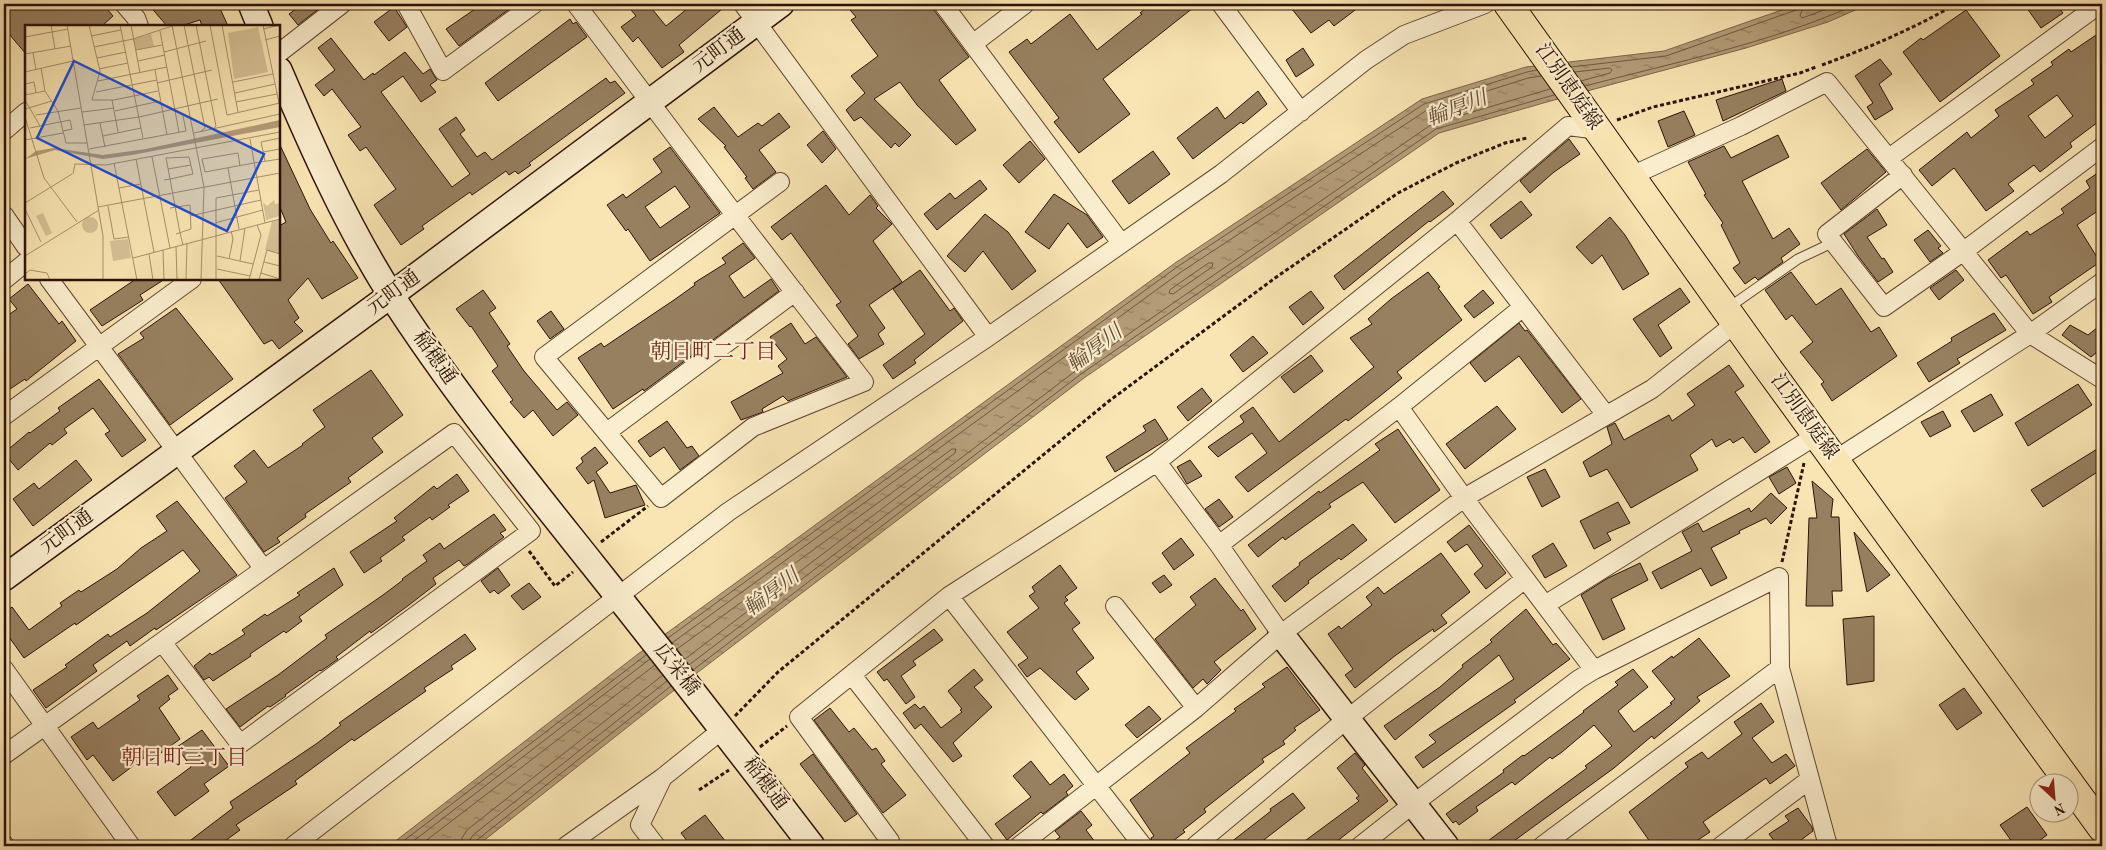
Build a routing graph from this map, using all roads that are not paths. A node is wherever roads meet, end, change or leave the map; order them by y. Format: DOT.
graph roads {
  1 [pos="124,4"];
  2 [pos="251,4"];
  3 [pos="342,4"];
  4 [pos="406,4"];
  5 [pos="534,4"];
  6 [pos="576,4"];
  7 [pos="781,4"];
  8 [pos="943,4"];
  9 [pos="1026,4"];
  10 [pos="1221,4"];
  11 [pos="1485,4"];
  12 [pos="1508,4"];
  13 [pos="2100,4"];
  14 [pos="750,13"];
  15 [pos="134,23"];
  16 [pos="260,25"];
  17 [pos="974,43"];
  18 [pos="280,52"];
  19 [pos="280,72"];
  20 [pos="650,103"];
  21 [pos="1301,112"];
  22 [pos="25,113"];
  23 [pos="1595,125"];
  24 [pos="4,131"];
  25 [pos="2102,147"];
  26 [pos="1889,158"];
  27 [pos="1903,174"];
  28 [pos="1631,176"];
  29 [pos="780,182"];
  30 [pos="735,215"];
  31 [pos="4,216"];
  32 [pos="1457,221"];
  33 [pos="1834,242"];
  34 [pos="1121,243"];
  35 [pos="25,246"];
  36 [pos="1964,251"];
  37 [pos="25,263"];
  38 [pos="4,280"];
  39 [pos="50,280"];
  40 [pos="191,280"];
  41 [pos="2102,282"];
  42 [pos="795,292"];
  43 [pos="391,295"];
  44 [pos="1523,307"];
  45 [pos="1731,316"];
  46 [pos="2030,334"];
  47 [pos="988,337"];
  48 [pos="99,347"];
  49 [pos="2102,379"];
  50 [pos="1399,407"];
  51 [pos="1606,415"];
  52 [pos="4,416"];
  53 [pos="607,432"];
  54 [pos="1811,444"];
  55 [pos="177,452"];
  56 [pos="1836,460"];
  57 [pos="1157,462"];
  58 [pos="1464,498"];
  59 [pos="1219,545"];
  60 [pos="264,568"];
  61 [pos="4,578"];
  62 [pos="1525,579"];
  63 [pos="618,596"];
  64 [pos="949,596"];
  65 [pos="1545,605"];
  66 [pos="1115,606"];
  67 [pos="634,617"];
  68 [pos="1281,634"];
  69 [pos="162,642"];
  70 [pos="1780,668"];
  71 [pos="4,669"];
  72 [pos="1594,670"];
  73 [pos="852,675"];
  74 [pos="1196,708"];
  75 [pos="1347,719"];
  76 [pos="45,725"];
  77 [pos="720,726"];
  78 [pos="4,755"];
  79 [pos="662,778"];
  80 [pos="1809,780"];
  81 [pos="1097,785"];
  82 [pos="1413,804"];
  83 [pos="2102,828"];
  84 [pos="890,841"];
  85 [pos="571,844"];
  86 [pos="131,846"];
  87 [pos="293,846"];
  88 [pos="656,846"];
  89 [pos="812,846"];
  90 [pos="986,846"];
  91 [pos="1019,846"];
  92 [pos="1143,846"];
  93 [pos="1195,846"];
  94 [pos="1360,846"];
  95 [pos="1446,846"];
  96 [pos="1542,846"];
  97 [pos="1721,846"];
  98 [pos="1828,846"];
  1 -- 15 [label="street"];
  2 -- 16 [label="street"];
  3 -- 18 [label="street"];
  4 -- 5 [label="street"];
  6 -- 20 [label="street"];
  7 -- 14 [label="street, 元町通"];
  8 -- 17 [label="street"];
  9 -- 17 [label="street"];
  10 -- 21 [label="street"];
  11 -- 21 [label="street"];
  12 -- 23 [label="main road, 江別恵庭線"];
  13 -- 26 [label="street"];
  14 -- 20 [label="street, 元町通"];
  14 -- 47 [label="street"];
  17 -- 34 [label="street"];
  19 -- 43 [label="street, 稲穂通"];
  20 -- 30 [label="street"];
  20 -- 43 [label="street, 元町通"];
  21 -- 34 [label="street"];
  22 -- 24 [label="street"];
  23 -- 28 [label="main road, 江別恵庭線"];
  23 -- 32 [label="street"];
  25 -- 36 [label="street"];
  26 -- 27 [label="street"];
  26 -- 28 [label="street"];
  27 -- 33 [label="street"];
  27 -- 36 [label="street"];
  28 -- 45 [label="main road, 江別恵庭線"];
  29 -- 30 [label="street"];
  30 -- 42 [label="street"];
  30 -- 53 [label="street"];
  31 -- 35 [label="street"];
  32 -- 44 [label="street"];
  32 -- 57 [label="street"];
  33 -- 36 [label="street"];
  33 -- 45 [label="lane"];
  34 -- 47 [label="street"];
  36 -- 46 [label="street"];
  37 -- 38 [label="street"];
  39 -- 48 [label="street"];
  40 -- 48 [label="street"];
  41 -- 46 [label="street"];
  42 -- 53 [label="street"];
  42 -- 53 [label="street"];
  43 -- 55 [label="street, 元町通"];
  43 -- 63 [label="street, 稲穂通"];
  44 -- 50 [label="street"];
  44 -- 51 [label="street"];
  45 -- 51 [label="street"];
  45 -- 54 [label="main road, 江別恵庭線"];
  46 -- 49 [label="street"];
  46 -- 56 [label="street"];
  47 -- 63 [label="street"];
  48 -- 52 [label="street"];
  48 -- 55 [label="street"];
  50 -- 58 [label="street"];
  50 -- 59 [label="street"];
  51 -- 58 [label="street"];
  54 -- 56 [label="main road, 江別恵庭線"];
  54 -- 65 [label="street"];
  55 -- 60 [label="street"];
  55 -- 61 [label="street, 元町通"];
  56 -- 83 [label="main road, 江別恵庭線"];
  57 -- 59 [label="street"];
  57 -- 64 [label="street"];
  58 -- 62 [label="street"];
  58 -- 68 [label="street"];
  59 -- 68 [label="street"];
  60 -- 69 [label="street"];
  60 -- 69 [label="street"];
  62 -- 65 [label="street"];
  62 -- 75 [label="street"];
  63 -- 67 [label="street, 稲穂通"];
  63 -- 87 [label="street"];
  64 -- 73 [label="street"];
  64 -- 81 [label="street"];
  65 -- 72 [label="street"];
  66 -- 74 [label="street"];
  67 -- 77 [label="street, 広栄橋"];
  68 -- 74 [label="street"];
  68 -- 75 [label="street"];
  69 -- 76 [label="street"];
  70 -- 72 [label="street"];
  70 -- 80 [label="street"];
  70 -- 96 [label="street"];
  71 -- 76 [label="street"];
  72 -- 82 [label="street"];
  73 -- 84 [label="street"];
  73 -- 90 [label="street"];
  74 -- 81 [label="street"];
  75 -- 82 [label="street"];
  75 -- 93 [label="street"];
  76 -- 78 [label="street"];
  76 -- 86 [label="street"];
  77 -- 79 [label="street"];
  77 -- 89 [label="street, 稲穂通"];
  79 -- 85 [label="street"];
  79 -- 88 [label="street"];
  80 -- 97 [label="street"];
  80 -- 98 [label="street"];
  81 -- 91 [label="street"];
  81 -- 92 [label="street"];
  82 -- 94 [label="street"];
  82 -- 95 [label="street"];
}
